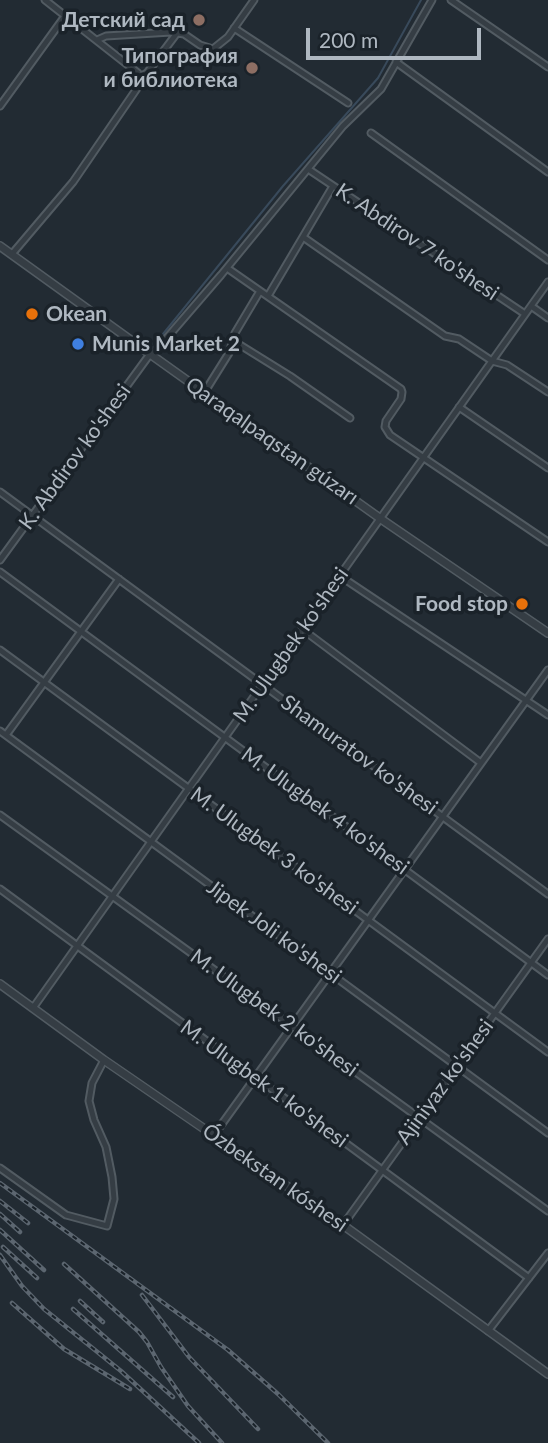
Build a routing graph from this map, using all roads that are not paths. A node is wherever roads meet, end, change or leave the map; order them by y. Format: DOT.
graph roads {
  1 [pos="45,0"];
  2 [pos="254,0"];
  3 [pos="432,0"];
  4 [pos="451,0"];
  5 [pos="65,16"];
  6 [pos="234,28"];
  7 [pos="177,33"];
  8 [pos="97,41"];
  9 [pos="396,62"];
  10 [pos="548,67"];
  11 [pos="140,78"];
  12 [pos="348,103"];
  13 [pos="0,106"];
  14 [pos="370,133"];
  15 [pos="308,169"];
  16 [pos="548,172"];
  17 [pos="333,186"];
  18 [pos="303,237"];
  19 [pos="0,246"];
  20 [pos="12,254"];
  21 [pos="548,260"];
  22 [pos="227,268"];
  23 [pos="548,282"];
  24 [pos="260,291"];
  25 [pos="268,296"];
  26 [pos="531,306"];
  27 [pos="525,314"];
  28 [pos="548,318"];
  29 [pos="232,340"];
  30 [pos="150,354"];
  31 [pos="492,361"];
  32 [pos="548,392"];
  33 [pos="204,393"];
  34 [pos="459,407"];
  35 [pos="350,418"];
  36 [pos="424,458"];
  37 [pos="548,468"];
  38 [pos="0,492"];
  39 [pos="32,515"];
  40 [pos="381,519"];
  41 [pos="548,542"];
  42 [pos="0,560"];
  43 [pos="0,572"];
  44 [pos="340,576"];
  45 [pos="119,579"];
  46 [pos="302,629"];
  47 [pos="81,632"];
  48 [pos="548,633"];
  49 [pos="0,650"];
  50 [pos="548,670"];
  51 [pos="44,682"];
  52 [pos="263,685"];
  53 [pos="526,700"];
  54 [pos="548,715"];
  55 [pos="3,733"];
  56 [pos="225,738"];
  57 [pos="481,763"];
  58 [pos="189,789"];
  59 [pos="0,814"];
  60 [pos="443,817"];
  61 [pos="151,842"];
  62 [pos="405,870"];
  63 [pos="0,889"];
  64 [pos="548,894"];
  65 [pos="113,896"];
  66 [pos="368,920"];
  67 [pos="548,939"];
  68 [pos="77,946"];
  69 [pos="531,963"];
  70 [pos="330,973"];
  71 [pos="548,975"];
  72 [pos="0,984"];
  73 [pos="33,1008"];
  74 [pos="495,1013"];
  75 [pos="292,1026"];
  76 [pos="548,1052"];
  77 [pos="104,1060"];
  78 [pos="457,1066"];
  79 [pos="256,1077"];
  80 [pos="420,1118"];
  81 [pos="548,1133"];
  82 [pos="214,1135"];
  83 [pos="0,1168"];
  84 [pos="382,1170"];
  85 [pos="548,1211"];
  86 [pos="343,1225"];
  87 [pos="548,1253"];
  88 [pos="529,1278"];
  89 [pos="488,1331"];
  90 [pos="548,1374"];
  1 -- 5 [label="street"];
  2 -- 6 [label="street"];
  3 -- 9 [label="street, K. Abdirov ko'shesi"];
  4 -- 10 [label="street"];
  5 -- 8 [label="street"];
  5 -- 13 [label="street"];
  6 -- 7 [label="street"];
  6 -- 12 [label="street"];
  7 -- 8 [label="street"];
  7 -- 11 [label="street"];
  8 -- 11 [label="street"];
  9 -- 15 [label="street, K. Abdirov ko'shesi"];
  9 -- 16 [label="street"];
  11 -- 20 [label="street"];
  14 -- 21 [label="street"];
  15 -- 17 [label="street, K. Abdirov 7 ko'shesi"];
  15 -- 22 [label="street, K. Abdirov ko'shesi"];
  17 -- 18 [label="street"];
  17 -- 27 [label="street, K. Abdirov 7 ko'shesi"];
  18 -- 25 [label="street"];
  18 -- 31 [label="street"];
  19 -- 20 [label="street, Qaraqalpaqstan gúzarı"];
  20 -- 30 [label="street, Qaraqalpaqstan gúzarı"];
  22 -- 24 [label="street"];
  22 -- 30 [label="street, K. Abdirov ko'shesi"];
  23 -- 26 [label="street, M. Ulugbek ko'shesi"];
  24 -- 25 [label="street"];
  24 -- 29 [label="street"];
  25 -- 36 [label="street"];
  26 -- 27 [label="street, M. Ulugbek ko'shesi"];
  26 -- 28 [label="street"];
  27 -- 31 [label="street, M. Ulugbek ko'shesi"];
  29 -- 33 [label="street"];
  29 -- 35 [label="street"];
  30 -- 33 [label="street, Qaraqalpaqstan gúzarı"];
  30 -- 39 [label="street, K. Abdirov ko'shesi"];
  31 -- 32 [label="street"];
  31 -- 34 [label="street, M. Ulugbek ko'shesi"];
  33 -- 40 [label="street, Qaraqalpaqstan gúzarı"];
  34 -- 36 [label="street, M. Ulugbek ko'shesi"];
  34 -- 37 [label="street"];
  36 -- 40 [label="street, M. Ulugbek ko'shesi"];
  36 -- 41 [label="street"];
  38 -- 39 [label="street, Shamuratov ko'shesi"];
  39 -- 42 [label="street, K. Abdirov ko'shesi"];
  39 -- 45 [label="street, Shamuratov ko'shesi"];
  40 -- 44 [label="street, M. Ulugbek ko'shesi"];
  40 -- 48 [label="street, Qaraqalpaqstan gúzarı"];
  43 -- 47 [label="street, M. Ulugbek 4 ko'shesi"];
  44 -- 46 [label="street, M. Ulugbek ko'shesi"];
  44 -- 53 [label="street"];
  45 -- 47 [label="street"];
  45 -- 52 [label="street, Shamuratov ko'shesi"];
  46 -- 52 [label="street, M. Ulugbek ko'shesi"];
  46 -- 57 [label="street"];
  47 -- 51 [label="street"];
  47 -- 56 [label="street, M. Ulugbek 4 ko'shesi"];
  49 -- 51 [label="street, M. Ulugbek 3 ko'shesi"];
  50 -- 53 [label="street"];
  51 -- 55 [label="street"];
  51 -- 58 [label="street, M. Ulugbek 3 ko'shesi"];
  52 -- 56 [label="street, M. Ulugbek ko'shesi"];
  52 -- 60 [label="street, Shamuratov ko'shesi"];
  53 -- 54 [label="street"];
  53 -- 57 [label="street"];
  55 -- 61 [label="street, Jipek Joli ko'shesi"];
  56 -- 58 [label="street, M. Ulugbek ko'shesi"];
  56 -- 62 [label="street, M. Ulugbek 4 ko'shesi"];
  57 -- 60 [label="street"];
  58 -- 61 [label="street, M. Ulugbek ko'shesi"];
  58 -- 66 [label="street, M. Ulugbek 3 ko'shesi"];
  59 -- 65 [label="street, M. Ulugbek 2 ko'shesi"];
  60 -- 62 [label="street"];
  60 -- 64 [label="street, Shamuratov ko'shesi"];
  61 -- 65 [label="street, M. Ulugbek ko'shesi"];
  61 -- 70 [label="street, Jipek Joli ko'shesi"];
  62 -- 66 [label="street"];
  62 -- 69 [label="street, M. Ulugbek 4 ko'shesi"];
  63 -- 68 [label="street, M. Ulugbek 1 ko'shesi"];
  65 -- 68 [label="street, M. Ulugbek ko'shesi"];
  65 -- 75 [label="street, M. Ulugbek 2 ko'shesi"];
  66 -- 70 [label="street"];
  66 -- 74 [label="street, M. Ulugbek 3 ko'shesi"];
  67 -- 69 [label="street, Ajiniyaz ko'shesi"];
  68 -- 73 [label="street, M. Ulugbek ko'shesi"];
  68 -- 79 [label="street, M. Ulugbek 1 ko'shesi"];
  69 -- 71 [label="street, M. Ulugbek 4 ko'shesi"];
  69 -- 74 [label="street, Ajiniyaz ko'shesi"];
  70 -- 75 [label="street"];
  70 -- 78 [label="street, Jipek Joli ko'shesi"];
  72 -- 73 [label="street, Ózbekstan kóshesi"];
  73 -- 77 [label="street, Ózbekstan kóshesi"];
  74 -- 76 [label="street, M. Ulugbek 3 ko'shesi"];
  74 -- 78 [label="street, Ajiniyaz ko'shesi"];
  75 -- 79 [label="street"];
  75 -- 80 [label="street, M. Ulugbek 2 ko'shesi"];
  77 -- 82 [label="street, Ózbekstan kóshesi"];
  77 -- 83 [label="street"];
  78 -- 80 [label="street, Ajiniyaz ko'shesi"];
  78 -- 81 [label="street, Jipek Joli ko'shesi"];
  79 -- 82 [label="street"];
  79 -- 84 [label="street, M. Ulugbek 1 ko'shesi"];
  80 -- 84 [label="street, Ajiniyaz ko'shesi"];
  80 -- 85 [label="street, M. Ulugbek 2 ko'shesi"];
  82 -- 86 [label="street, Ózbekstan kóshesi"];
  84 -- 86 [label="street, Ajiniyaz ko'shesi"];
  84 -- 88 [label="street, M. Ulugbek 1 ko'shesi"];
  86 -- 89 [label="street, Ózbekstan kóshesi"];
  87 -- 88 [label="street"];
  88 -- 89 [label="street"];
  89 -- 90 [label="street, Ózbekstan kóshesi"];
}
